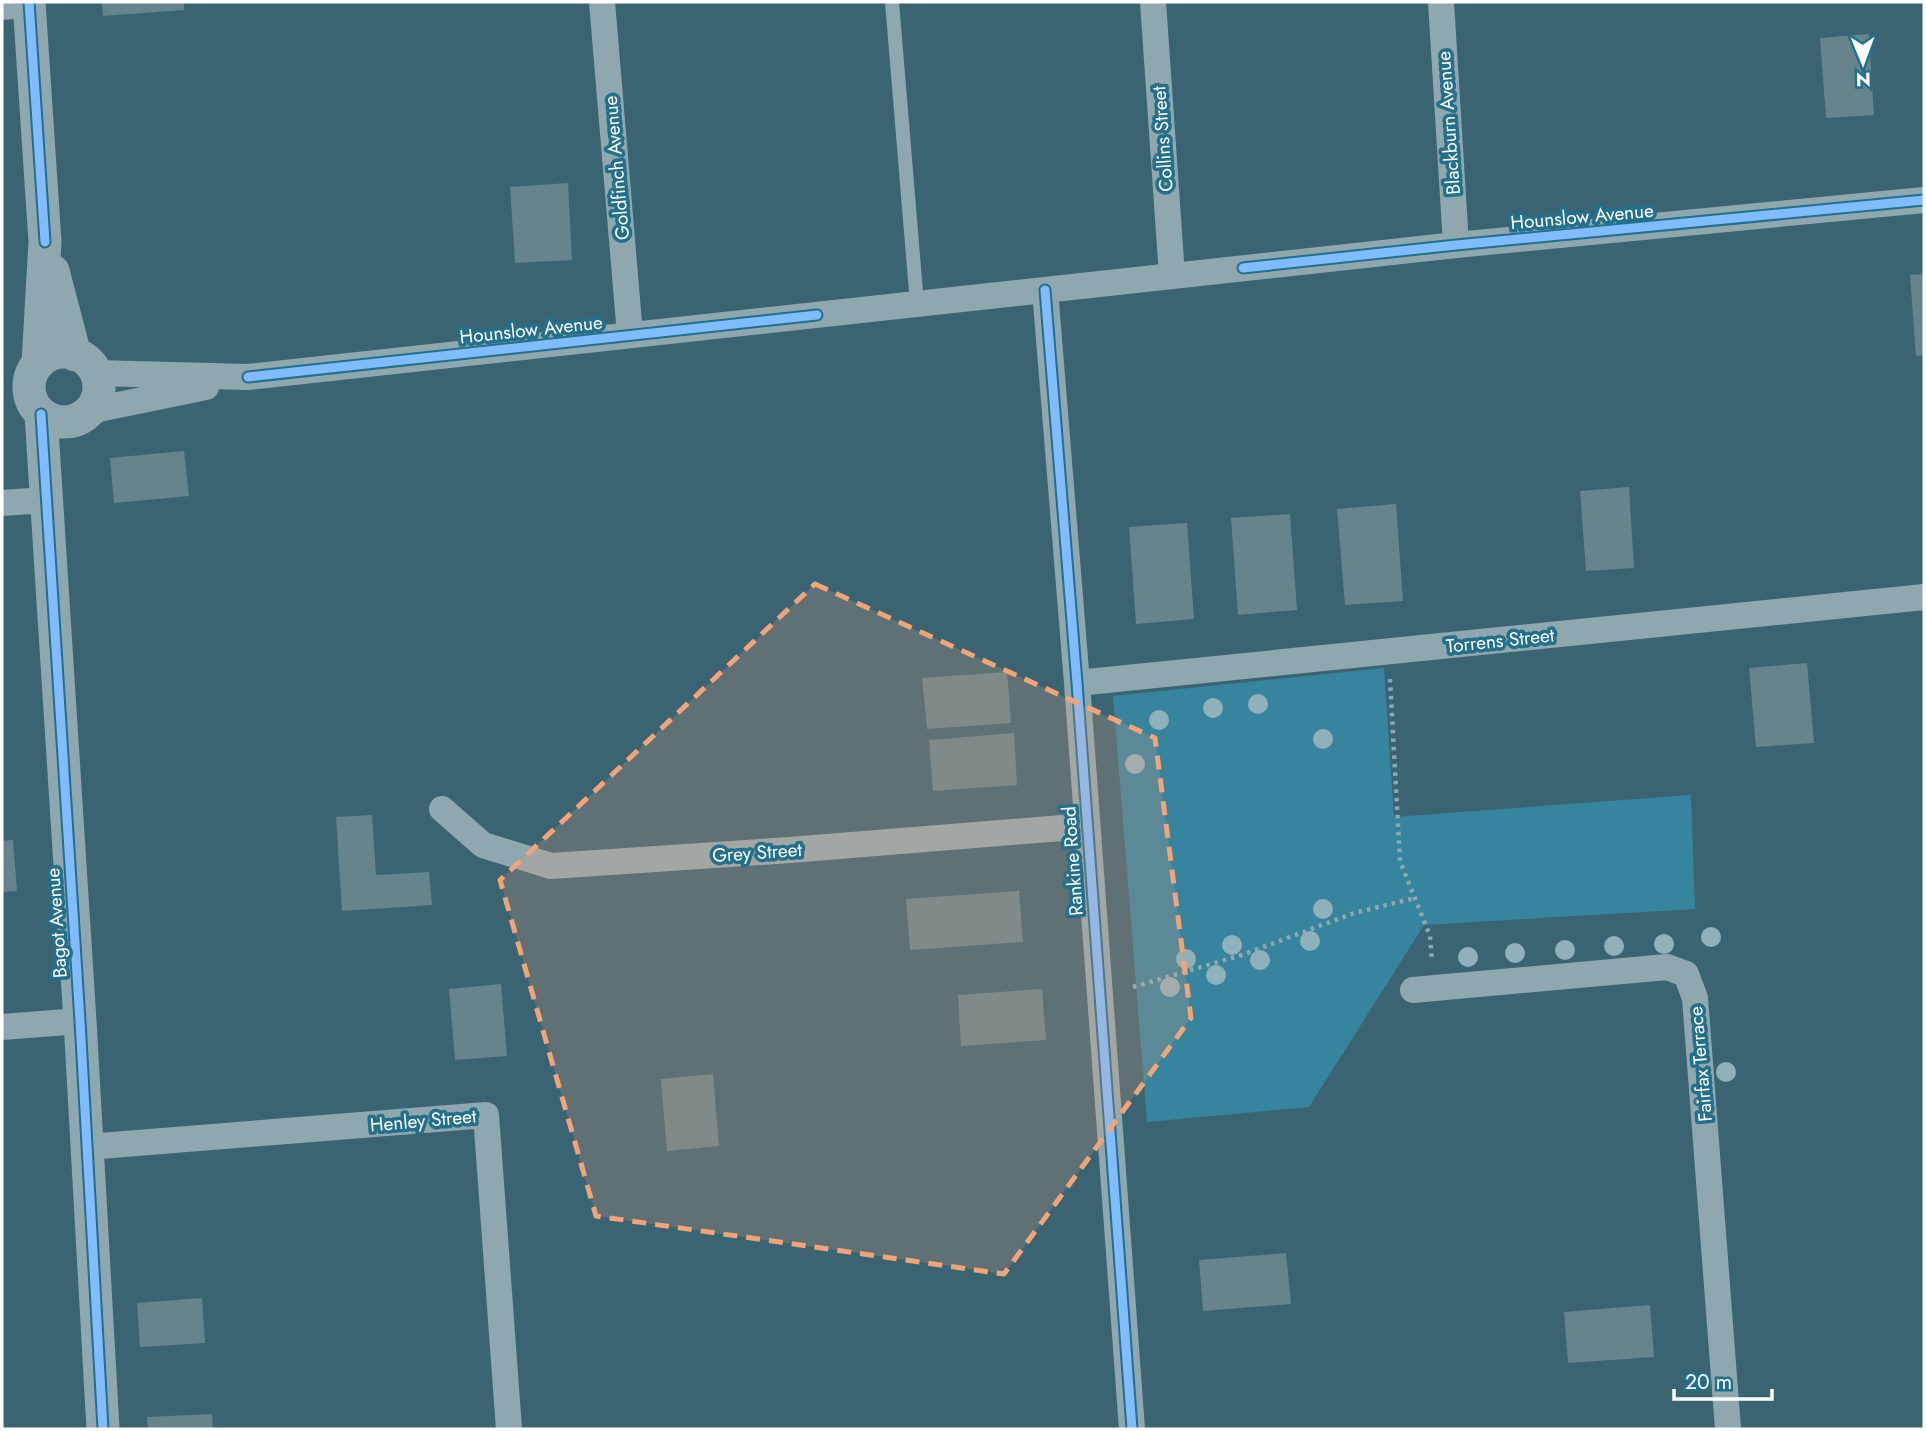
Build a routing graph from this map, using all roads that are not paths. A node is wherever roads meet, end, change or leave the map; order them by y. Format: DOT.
graph roads {
  1 [pos="603,2"];
  2 [pos="892,2"];
  3 [pos="1153,2"];
  4 [pos="1441,2"];
  5 [pos="20,4"];
  6 [pos="1924,201"];
  7 [pos="45,242"];
  8 [pos="1456,245"];
  9 [pos="1172,276"];
  10 [pos="1045,290"];
  11 [pos="917,304"];
  12 [pos="630,335"];
  13 [pos="38,363"];
  14 [pos="86,364"];
  15 [pos="248,377"];
  16 [pos="64,416"];
  17 [pos="45,500"];
  18 [pos="2,503"];
  19 [pos="1924,597"];
  20 [pos="1076,683"];
  21 [pos="442,809"];
  22 [pos="1087,826"];
  23 [pos="1413,990"];
  24 [pos="80,1021"];
  25 [pos="2,1027"];
  26 [pos="87,1147"];
  27 [pos="103,1429"];
  28 [pos="509,1429"];
  29 [pos="1132,1429"];
  30 [pos="1728,1429"];
  1 -- 12 [label="street, Goldfinch Avenue"];
  2 -- 11 [label="lane"];
  3 -- 9 [label="street, Collins Street"];
  4 -- 8 [label="street, Blackburn Avenue"];
  5 -- 7 [label="street"];
  6 -- 8 [label="street, Hounslow Avenue"];
  7 -- 13 [label="street"];
  7 -- 14 [label="street"];
  8 -- 9 [label="street, Hounslow Avenue"];
  9 -- 10 [label="street, Hounslow Avenue"];
  10 -- 11 [label="street, Hounslow Avenue"];
  10 -- 20 [label="street, Rankine Road"];
  11 -- 12 [label="street, Hounslow Avenue"];
  12 -- 15 [label="street, Hounslow Avenue"];
  13 -- 14 [label="street"];
  13 -- 16 [label="street"];
  14 -- 15 [label="street, Hounslow Avenue"];
  14 -- 16 [label="street"];
  15 -- 16 [label="street, Hounslow Avenue"];
  16 -- 17 [label="street, Bagot Avenue"];
  17 -- 18 [label="street"];
  17 -- 24 [label="street, Bagot Avenue"];
  19 -- 20 [label="street, Torrens Street"];
  20 -- 22 [label="street, Rankine Road"];
  21 -- 22 [label="street, Grey Street"];
  22 -- 29 [label="street, Rankine Road"];
  23 -- 30 [label="street, Fairfax Terrace"];
  24 -- 25 [label="street"];
  24 -- 26 [label="street, Bagot Avenue"];
  26 -- 27 [label="street, Bagot Avenue"];
  26 -- 28 [label="street, Henley Street"];
}
